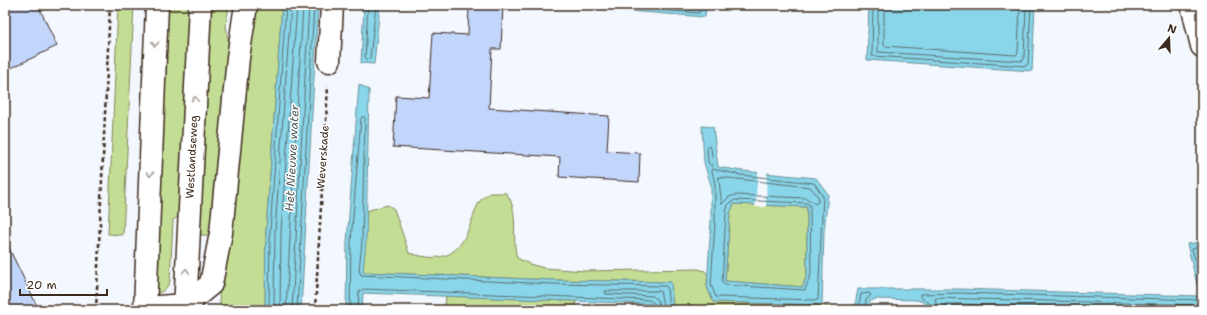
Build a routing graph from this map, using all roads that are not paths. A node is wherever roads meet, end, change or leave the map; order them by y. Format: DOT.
graph roads {
  1 [pos="157,5"];
  2 [pos="200,5"];
  3 [pos="246,5"];
  4 [pos="332,5"];
  5 [pos="1192,5"];
  6 [pos="1202,46"];
  7 [pos="329,61"];
  8 [pos="187,308"];
  9 [pos="145,309"];
  1 -- 9 [label="main road, one-way"];
  8 -- 2 [label="main road, Westlandseweg, one-way"];
  3 -- 8 [label="main road"];
  4 -- 7 [label="main road"];
  5 -- 6 [label="main road"];
  8 -- 9 [label="main road"];
}
